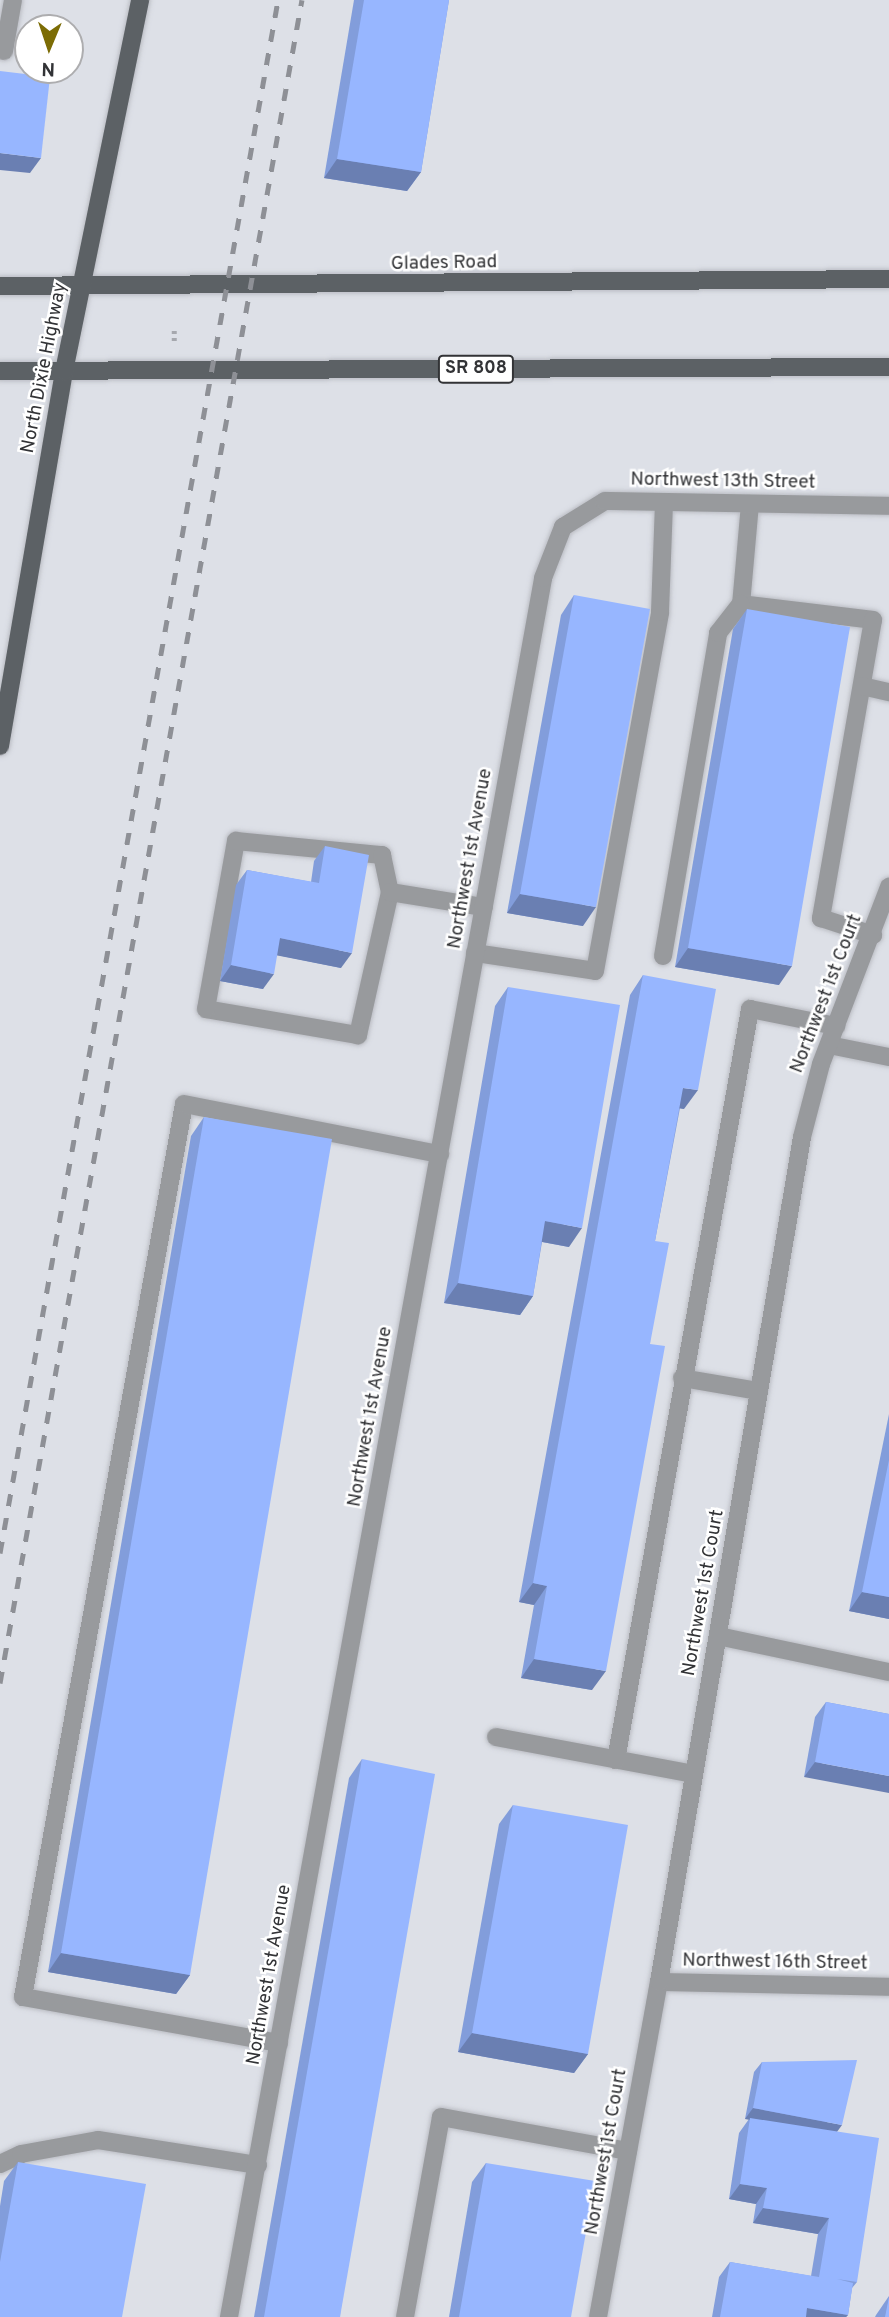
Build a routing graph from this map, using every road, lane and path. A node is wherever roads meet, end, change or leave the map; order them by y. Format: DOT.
graph roads {
  1 [pos="13,0"];
  2 [pos="140,0"];
  3 [pos="4,51"];
  4 [pos="889,279"];
  5 [pos="0,286"];
  6 [pos="83,286"];
  7 [pos="174,329"];
  8 [pos="174,341"];
  9 [pos="889,367"];
  10 [pos="0,371"];
  11 [pos="64,371"];
  12 [pos="664,502"];
  13 [pos="750,504"];
  14 [pos="889,506"];
  15 [pos="563,527"];
  16 [pos="741,604"];
  17 [pos="862,686"];
  18 [pos="889,692"];
  19 [pos="0,746"];
  20 [pos="889,887"];
  21 [pos="390,892"];
  22 [pos="484,906"];
  23 [pos="873,935"];
  24 [pos="475,953"];
  25 [pos="663,956"];
  26 [pos="836,1026"];
  27 [pos="829,1045"];
  28 [pos="889,1057"];
  29 [pos="440,1154"];
  30 [pos="682,1378"];
  31 [pos="759,1391"];
  32 [pos="718,1636"];
  33 [pos="889,1672"];
  34 [pos="496,1737"];
  35 [pos="616,1760"];
  36 [pos="694,1774"];
  37 [pos="659,1982"];
  38 [pos="889,1987"];
  39 [pos="279,2043"];
  40 [pos="628,2151"];
  41 [pos="0,2164"];
  42 [pos="258,2165"];
  43 [pos="229,2317"];
  44 [pos="405,2317"];
  45 [pos="598,2317"];
  1 -- 3 [label="street"];
  2 -- 6 [label="main road, North Dixie Highway"];
  4 -- 6 [label="main road, Glades Road"];
  5 -- 6 [label="main road, Glades Road"];
  6 -- 11 [label="main road, North Dixie Highway"];
  7 -- 8 [label="path"];
  9 -- 11 [label="main road, SR 808"];
  10 -- 11 [label="main road, SR 808"];
  11 -- 19 [label="main road, North Dixie Highway"];
  12 -- 13 [label="street, Northwest 13th Street"];
  12 -- 15 [label="street, Northwest 13th Street"];
  12 -- 24 [label="street"];
  13 -- 14 [label="street, Northwest 13th Street"];
  13 -- 16 [label="street"];
  15 -- 22 [label="street, Northwest 1st Avenue"];
  16 -- 17 [label="street"];
  16 -- 25 [label="street"];
  17 -- 18 [label="street"];
  17 -- 23 [label="street"];
  20 -- 23 [label="street, Northwest 1st Court"];
  21 -- 21 [label="street"];
  21 -- 22 [label="street"];
  22 -- 24 [label="street, Northwest 1st Avenue"];
  23 -- 26 [label="street, Northwest 1st Court"];
  24 -- 29 [label="street, Northwest 1st Avenue"];
  26 -- 27 [label="street, Northwest 1st Court"];
  26 -- 30 [label="street"];
  27 -- 28 [label="street"];
  27 -- 31 [label="street, Northwest 1st Court"];
  29 -- 39 [label="street, Northwest 1st Avenue"];
  29 -- 39 [label="street"];
  30 -- 31 [label="street"];
  30 -- 35 [label="street"];
  31 -- 32 [label="street, Northwest 1st Court"];
  32 -- 33 [label="street"];
  32 -- 36 [label="street, Northwest 1st Court"];
  34 -- 35 [label="street"];
  35 -- 36 [label="street"];
  36 -- 37 [label="street, Northwest 1st Court"];
  37 -- 38 [label="street, Northwest 16th Street"];
  37 -- 40 [label="street, Northwest 1st Court"];
  39 -- 42 [label="street, Northwest 1st Avenue"];
  40 -- 44 [label="street"];
  40 -- 45 [label="street, Northwest 1st Court"];
  41 -- 42 [label="street"];
  42 -- 43 [label="street, Northwest 1st Avenue"];
}
